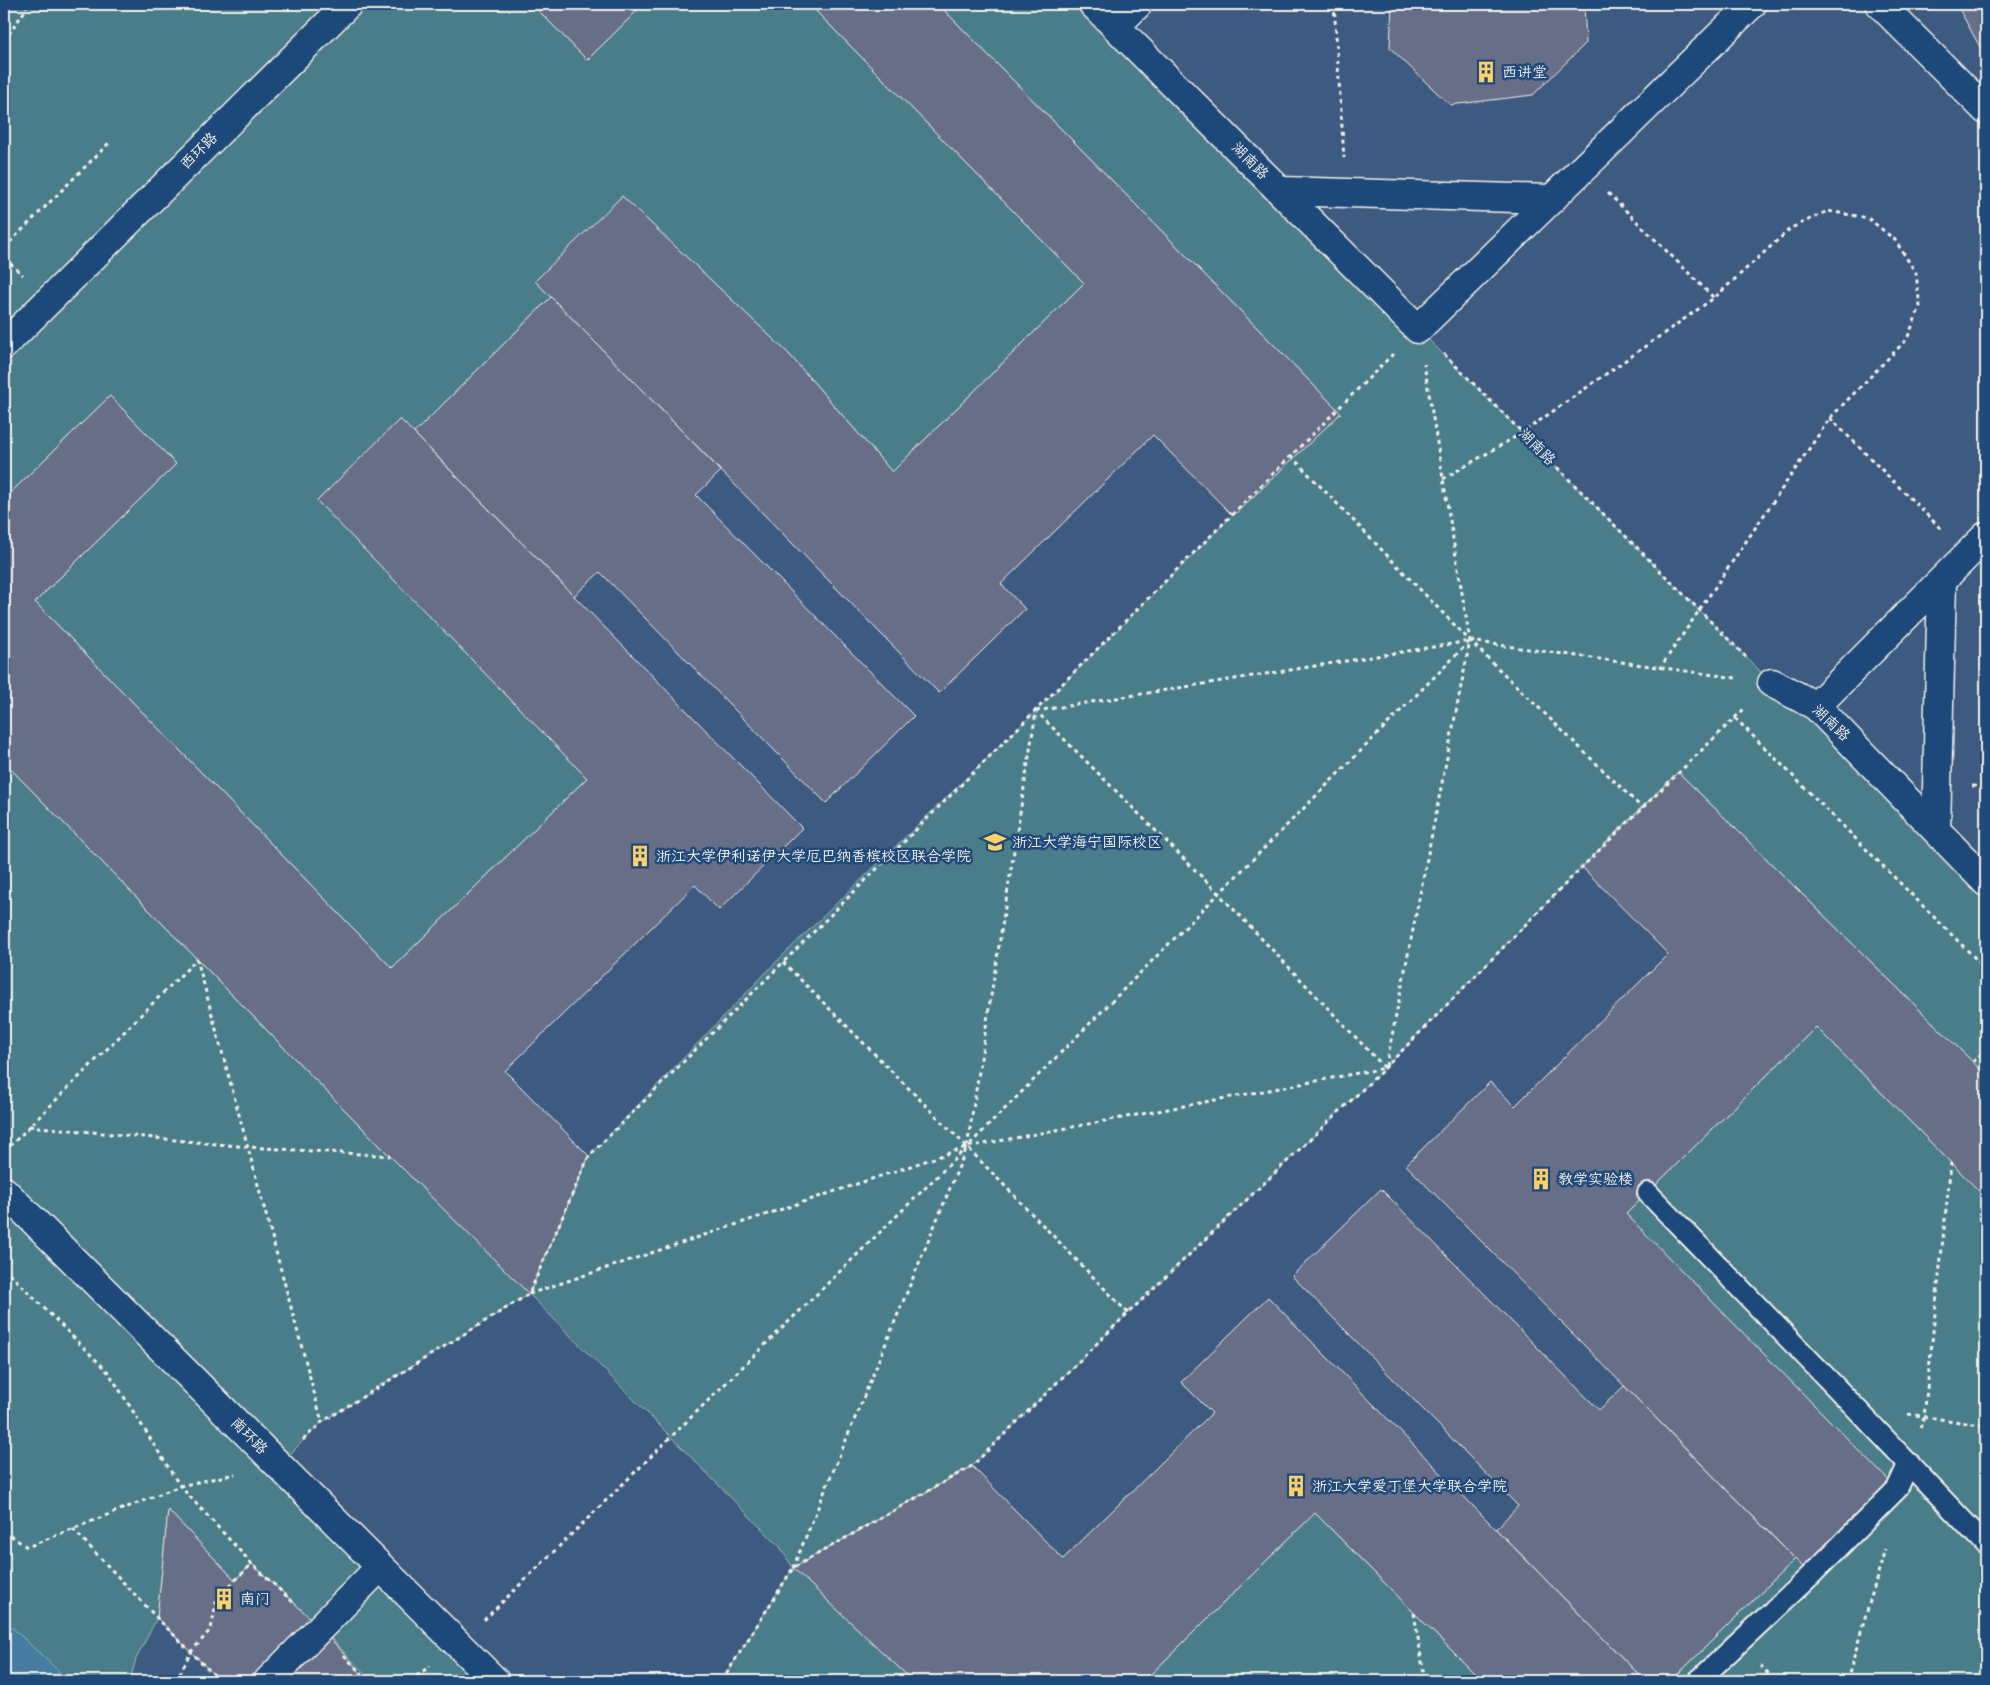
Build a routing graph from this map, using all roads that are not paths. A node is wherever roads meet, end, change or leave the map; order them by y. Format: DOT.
graph roads {
  1 [pos="348,4"];
  2 [pos="1093,4"];
  3 [pos="1138,4"];
  4 [pos="1752,4"];
  5 [pos="1880,4"];
  6 [pos="1116,26"];
  7 [pos="1986,110"];
  8 [pos="1281,191"];
  9 [pos="1552,199"];
  10 [pos="4,345"];
  11 [pos="1986,536"];
  12 [pos="1942,581"];
  13 [pos="1772,683"];
  14 [pos="1816,706"];
  15 [pos="1936,830"];
  16 [pos="1986,882"];
  17 [pos="4,1191"];
  18 [pos="1648,1193"];
  19 [pos="1909,1464"];
  20 [pos="1986,1546"];
  21 [pos="380,1567"];
  22 [pos="268,1681"];
  23 [pos="495,1681"];
  24 [pos="1698,1681"];
  1 -- 10 [label="street, 西环路"];
  2 -- 6 [label="street, 湖南路"];
  3 -- 6 [label="street"];
  4 -- 9 [label="street"];
  5 -- 7 [label="street"];
  6 -- 8 [label="street, 湖南路"];
  8 -- 9 [label="street"];
  8 -- 9 [label="street, 湖南路"];
  11 -- 12 [label="street"];
  12 -- 14 [label="street"];
  12 -- 15 [label="street"];
  13 -- 14 [label="street, 湖南路"];
  14 -- 15 [label="street, 湖南路"];
  15 -- 16 [label="street, 湖南路"];
  17 -- 21 [label="street, 南环路"];
  18 -- 19 [label="lane"];
  19 -- 20 [label="lane"];
  19 -- 24 [label="lane"];
  21 -- 22 [label="street"];
  21 -- 23 [label="street, 南环路"];
}
